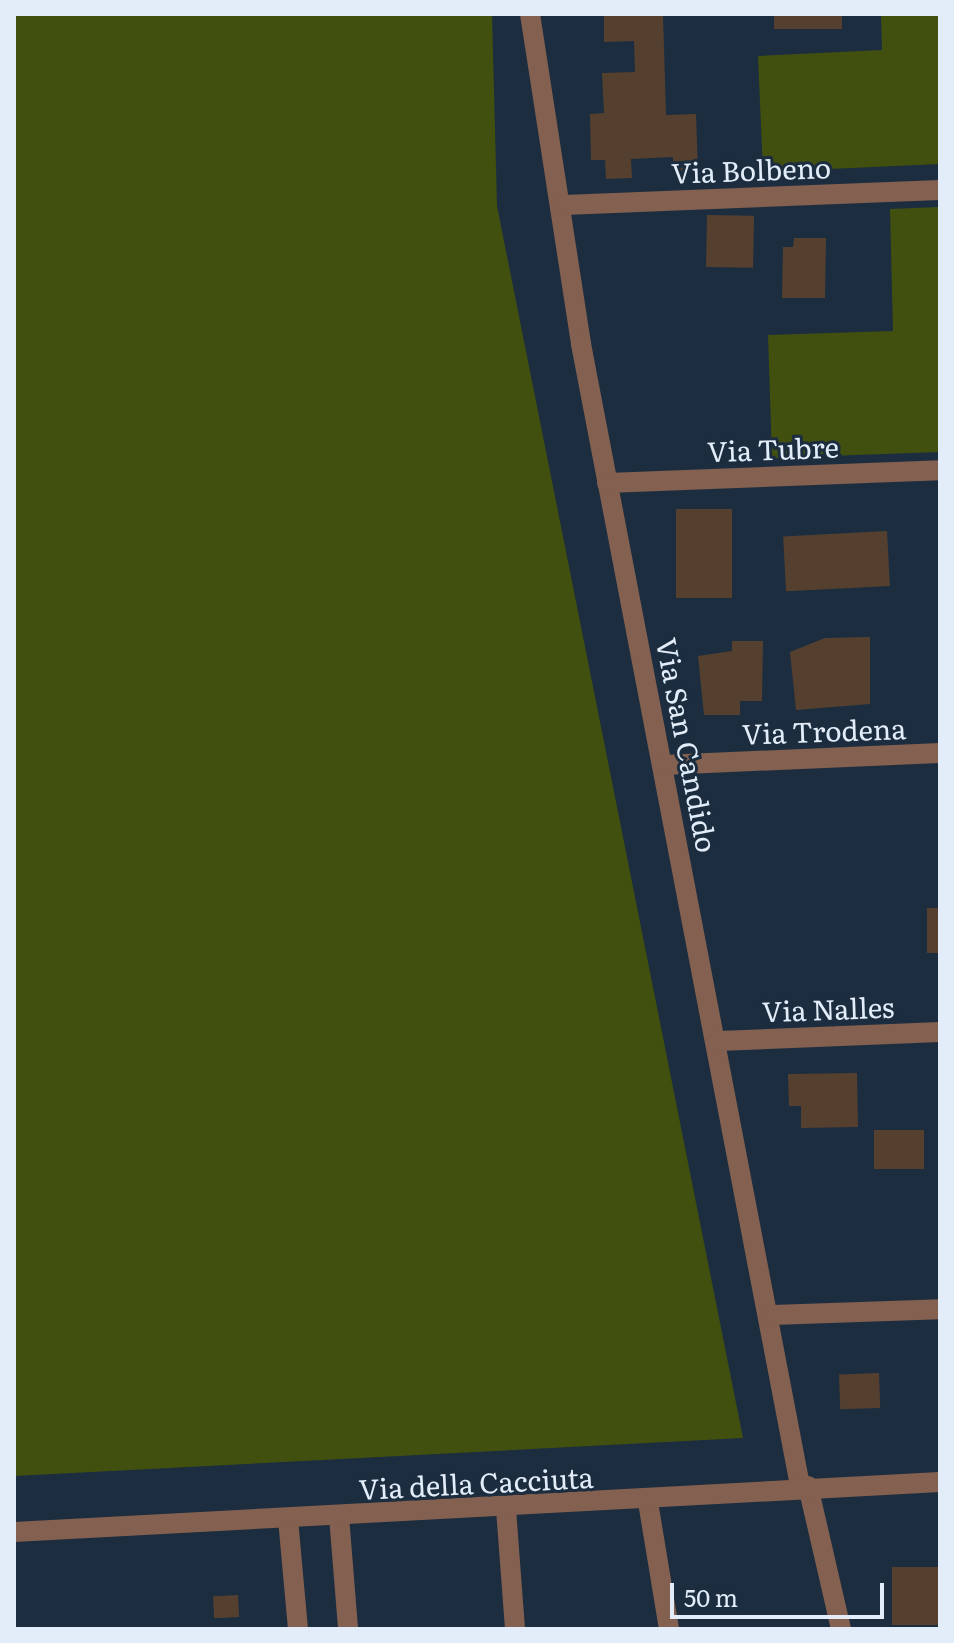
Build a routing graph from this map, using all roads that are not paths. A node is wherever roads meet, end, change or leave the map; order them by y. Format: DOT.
graph roads {
  1 [pos="530,14"];
  2 [pos="940,190"];
  3 [pos="564,205"];
  4 [pos="940,470"];
  5 [pos="607,483"];
  6 [pos="940,753"];
  7 [pos="663,765"];
  8 [pos="940,1032"];
  9 [pos="718,1041"];
  10 [pos="940,1309"];
  11 [pos="772,1315"];
  12 [pos="940,1482"];
  13 [pos="804,1486"];
  14 [pos="648,1502"];
  15 [pos="506,1509"];
  16 [pos="339,1516"];
  17 [pos="288,1519"];
  18 [pos="14,1532"];
  19 [pos="298,1629"];
  20 [pos="348,1629"];
  21 [pos="515,1629"];
  22 [pos="669,1629"];
  23 [pos="841,1629"];
  1 -- 3 [label="street, Via San Candido"];
  2 -- 3 [label="street, Via Bolbeno"];
  3 -- 5 [label="street, Via San Candido"];
  4 -- 5 [label="street, Via Tubre"];
  5 -- 7 [label="street, Via San Candido"];
  6 -- 7 [label="street, Via Trodena"];
  7 -- 9 [label="street, Via San Candido"];
  8 -- 9 [label="street, Via Nalles"];
  9 -- 11 [label="street, Via San Candido"];
  10 -- 11 [label="street"];
  11 -- 13 [label="street, Via San Candido"];
  12 -- 13 [label="street, Via della Cacciuta"];
  13 -- 14 [label="street, Via della Cacciuta"];
  13 -- 23 [label="street, Via San Candido"];
  14 -- 15 [label="street, Via della Cacciuta"];
  14 -- 22 [label="street"];
  15 -- 16 [label="street, Via della Cacciuta"];
  15 -- 21 [label="street"];
  16 -- 17 [label="street, Via della Cacciuta"];
  16 -- 20 [label="street"];
  17 -- 18 [label="street, Via della Cacciuta"];
  17 -- 19 [label="street"];
}
